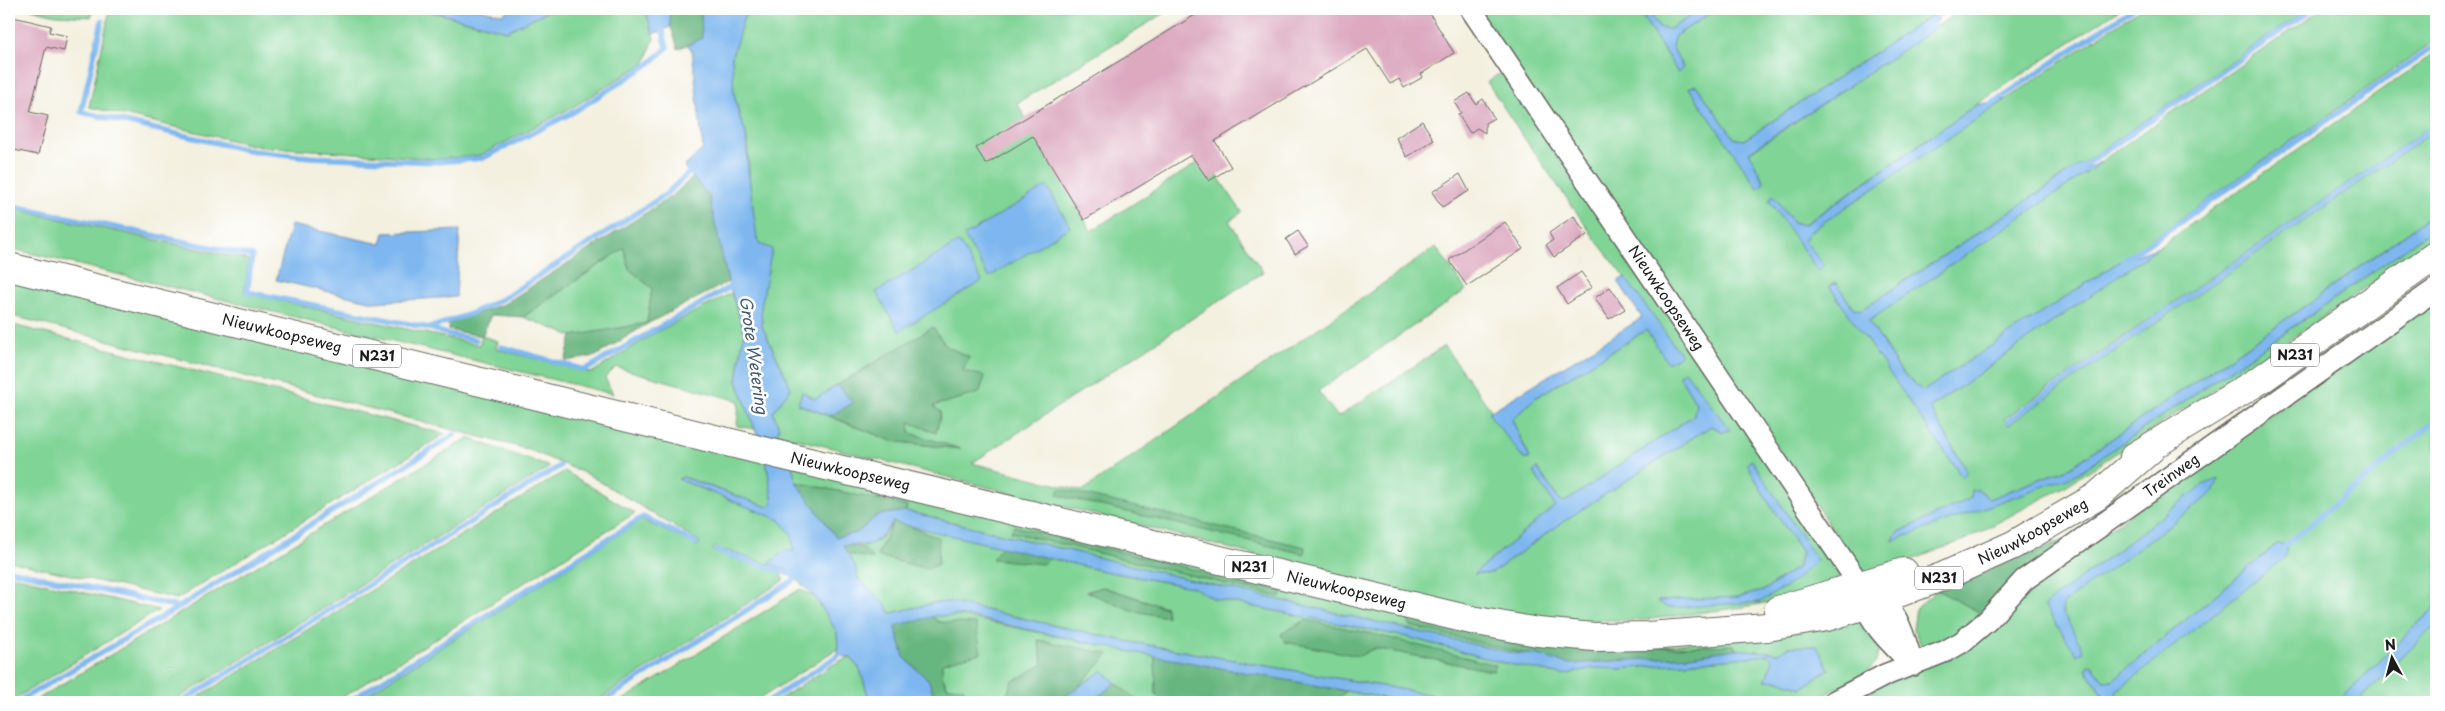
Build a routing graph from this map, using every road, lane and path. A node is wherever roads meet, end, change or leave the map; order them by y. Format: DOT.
graph roads {
  1 [pos="1471,9"];
  2 [pos="2436,255"];
  3 [pos="9,267"];
  4 [pos="2436,289"];
  5 [pos="1869,597"];
  6 [pos="1913,665"];
  7 [pos="1833,702"];
  1 -- 5 [label="street, Nieuwkoopseweg"];
  2 -- 5 [label="main road, Nieuwkoopseweg / N231"];
  3 -- 5 [label="main road, Nieuwkoopseweg / N231"];
  4 -- 6 [label="street, Treinweg"];
  5 -- 6 [label="street"];
  6 -- 7 [label="street, Treinweg"];
}
